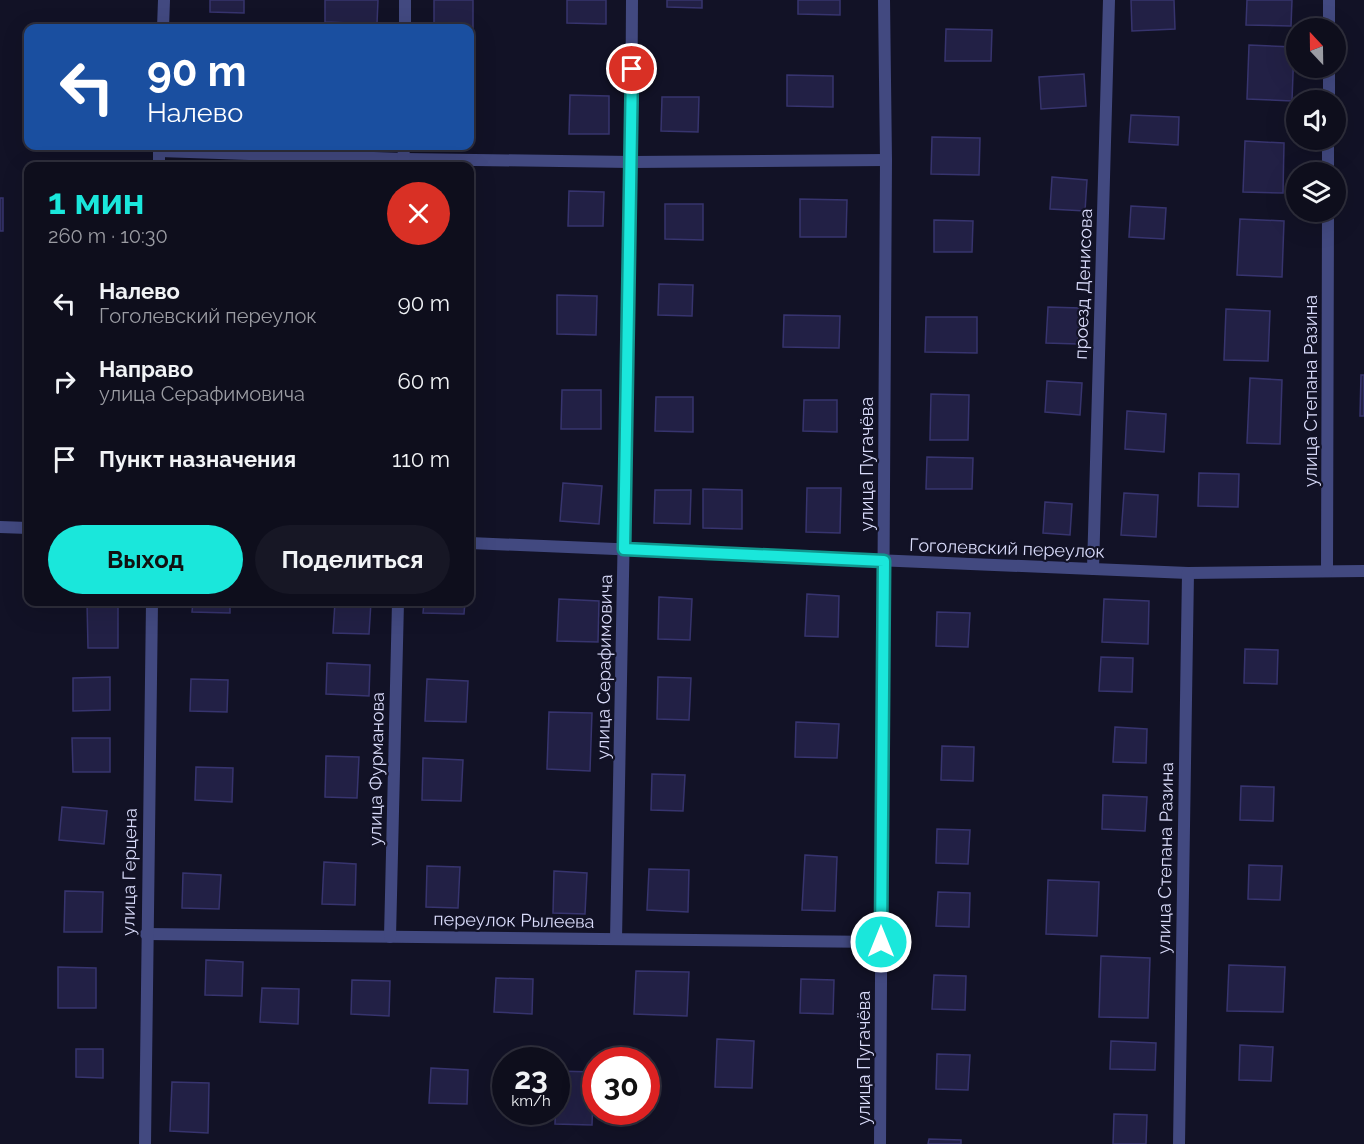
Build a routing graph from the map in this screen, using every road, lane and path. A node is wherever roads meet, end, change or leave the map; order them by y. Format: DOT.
graph roads {
  1 [pos="164,0"];
  2 [pos="405,0"];
  3 [pos="632,0"];
  4 [pos="884,0"];
  5 [pos="1110,0"];
  6 [pos="1329,0"];
  7 [pos="1329,18"];
  8 [pos="163,24"];
  9 [pos="405,24"];
  10 [pos="192,150"];
  11 [pos="885,160"];
  12 [pos="388,162"];
  13 [pos="631,162"];
  14 [pos="474,163"];
  15 [pos="1328,222"];
  16 [pos="0,527"];
  17 [pos="24,528"];
  18 [pos="474,543"];
  19 [pos="624,549"];
  20 [pos="884,561"];
  21 [pos="1093,569"];
  22 [pos="1327,571"];
  23 [pos="1364,571"];
  24 [pos="1188,573"];
  25 [pos="152,606"];
  26 [pos="398,606"];
  27 [pos="146,934"];
  28 [pos="390,937"];
  29 [pos="616,939"];
  30 [pos="881,942"];
  31 [pos="145,1144"];
  32 [pos="880,1144"];
  33 [pos="1179,1144"];
  1 -- 8 [label="street"];
  2 -- 9 [label="street"];
  3 -- 13 [label="street, улица Серафимовича"];
  4 -- 11 [label="street, улица Пугачёва"];
  5 -- 21 [label="street, проезд Денисова"];
  6 -- 7 [label="street"];
  10 -- 12 [label="street"];
  11 -- 13 [label="street"];
  11 -- 20 [label="street, улица Пугачёва"];
  13 -- 14 [label="street"];
  13 -- 19 [label="street, улица Серафимовича"];
  15 -- 22 [label="street, улица Степана Разина"];
  16 -- 17 [label="street"];
  18 -- 19 [label="street, Гоголевский переулок"];
  19 -- 20 [label="street, Гоголевский переулок"];
  19 -- 29 [label="street, улица Серафимовича"];
  20 -- 21 [label="street, Гоголевский переулок"];
  20 -- 30 [label="street, улица Пугачёва"];
  21 -- 24 [label="street, Гоголевский переулок"];
  22 -- 23 [label="street, Гоголевский переулок"];
  22 -- 24 [label="street, Гоголевский переулок"];
  24 -- 33 [label="street, улица Степана Разина"];
  25 -- 27 [label="street, улица Герцена"];
  26 -- 28 [label="street, улица Фурманова"];
  27 -- 28 [label="street, переулок Рылеева"];
  27 -- 31 [label="street, улица Герцена"];
  28 -- 29 [label="street, переулок Рылеева"];
  29 -- 30 [label="street, переулок Рылеева"];
  30 -- 32 [label="street, улица Пугачёва"];
}
